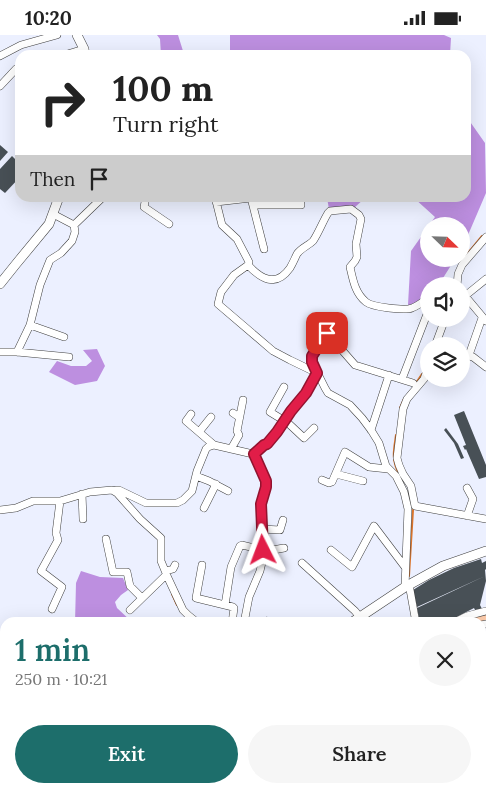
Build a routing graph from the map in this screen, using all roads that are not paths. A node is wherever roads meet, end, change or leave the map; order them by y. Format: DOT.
graph roads {
  1 [pos="57,35"];
  2 [pos="77,35"];
  3 [pos="84,50"];
  4 [pos="0,56"];
  5 [pos="15,70"];
  6 [pos="0,87"];
  7 [pos="57,202"];
  8 [pos="98,202"];
  9 [pos="145,202"];
  10 [pos="216,202"];
  11 [pos="252,202"];
  12 [pos="301,202"];
  13 [pos="252,205"];
  14 [pos="53,215"];
  15 [pos="170,224"];
  16 [pos="74,225"];
  17 [pos="486,237"];
  18 [pos="264,249"];
  19 [pos="248,265"];
  20 [pos="458,277"];
  21 [pos="486,279"];
  22 [pos="0,285"];
  23 [pos="470,289"];
  24 [pos="470,303"];
  25 [pos="420,304"];
  26 [pos="484,320"];
  27 [pos="30,325"];
  28 [pos="422,327"];
  29 [pos="64,337"];
  30 [pos="470,346"];
  31 [pos="0,352"];
  32 [pos="17,352"];
  33 [pos="470,356"];
  34 [pos="69,357"];
  35 [pos="486,367"];
  36 [pos="317,373"];
  37 [pos="388,375"];
  38 [pos="402,379"];
  39 [pos="413,383"];
  40 [pos="420,384"];
  41 [pos="284,387"];
  42 [pos="243,400"];
  43 [pos="191,414"];
  44 [pos="210,417"];
  45 [pos="284,420"];
  46 [pos="314,428"];
  47 [pos="371,430"];
  48 [pos="198,432"];
  49 [pos="214,445"];
  50 [pos="231,449"];
  51 [pos="254,454"];
  52 [pos="388,469"];
  53 [pos="336,474"];
  54 [pos="196,476"];
  55 [pos="322,480"];
  56 [pos="363,481"];
  57 [pos="216,485"];
  58 [pos="467,488"];
  59 [pos="112,490"];
  60 [pos="228,491"];
  61 [pos="82,494"];
  62 [pos="60,501"];
  63 [pos="204,508"];
  64 [pos="0,510"];
  65 [pos="467,516"];
  66 [pos="83,519"];
  67 [pos="486,519"];
  68 [pos="283,520"];
  69 [pos="262,529"];
  70 [pos="106,539"];
  71 [pos="284,548"];
  72 [pos="263,550"];
  73 [pos="331,550"];
  74 [pos="486,551"];
  75 [pos="302,563"];
  76 [pos="175,565"];
  77 [pos="202,565"];
  78 [pos="405,568"];
  79 [pos="166,574"];
  80 [pos="407,586"];
  81 [pos="142,598"];
  82 [pos="225,605"];
  83 [pos="52,609"];
  84 [pos="130,610"];
  85 [pos="486,611"];
  86 [pos="190,617"];
  87 [pos="233,617"];
  88 [pos="245,617"];
  89 [pos="359,617"];
  90 [pos="415,617"];
  91 [pos="465,617"];
  1 -- 4 [label="street"];
  2 -- 3 [label="street"];
  5 -- 6 [label="street"];
  7 -- 14 [label="street"];
  8 -- 16 [label="street"];
  9 -- 15 [label="street"];
  10 -- 19 [label="street"];
  11 -- 13 [label="street"];
  12 -- 13 [label="street"];
  13 -- 18 [label="street"];
  14 -- 16 [label="street"];
  14 -- 22 [label="street"];
  16 -- 27 [label="street"];
  17 -- 20 [label="street"];
  19 -- 25 [label="street"];
  19 -- 36 [label="street"];
  21 -- 23 [label="street"];
  24 -- 26 [label="street"];
  26 -- 30 [label="street"];
  27 -- 29 [label="street"];
  27 -- 32 [label="street"];
  28 -- 38 [label="street"];
  31 -- 32 [label="street"];
  32 -- 34 [label="street"];
  33 -- 35 [label="street"];
  36 -- 37 [label="street"];
  36 -- 45 [label="street"];
  36 -- 47 [label="street"];
  37 -- 38 [label="street"];
  37 -- 47 [label="street"];
  38 -- 39 [label="street"];
  40 -- 65 [label="street"];
  41 -- 45 [label="street"];
  42 -- 50 [label="street"];
  43 -- 48 [label="street"];
  44 -- 48 [label="street"];
  45 -- 46 [label="street"];
  45 -- 51 [label="street"];
  47 -- 52 [label="street"];
  48 -- 49 [label="street"];
  49 -- 50 [label="street"];
  49 -- 54 [label="street"];
  50 -- 51 [label="street"];
  51 -- 69 [label="street"];
  52 -- 53 [label="street"];
  52 -- 78 [label="street"];
  53 -- 55 [label="street"];
  53 -- 56 [label="street"];
  54 -- 57 [label="street"];
  54 -- 59 [label="street"];
  57 -- 60 [label="street"];
  57 -- 63 [label="street"];
  58 -- 65 [label="street"];
  59 -- 61 [label="street"];
  59 -- 79 [label="street"];
  61 -- 62 [label="street"];
  61 -- 66 [label="street"];
  62 -- 64 [label="street"];
  62 -- 83 [label="street"];
  65 -- 67 [label="street"];
  68 -- 69 [label="street"];
  69 -- 72 [label="street"];
  70 -- 81 [label="street"];
  71 -- 72 [label="street"];
  72 -- 82 [label="street"];
  72 -- 88 [label="street"];
  73 -- 78 [label="street"];
  74 -- 80 [label="street"];
  75 -- 89 [label="street"];
  76 -- 79 [label="street"];
  77 -- 82 [label="street"];
  78 -- 80 [label="street"];
  79 -- 81 [label="street"];
  79 -- 86 [label="street"];
  80 -- 89 [label="street"];
  80 -- 90 [label="street"];
  81 -- 84 [label="street"];
  82 -- 87 [label="street"];
  85 -- 91 [label="street"];
}
